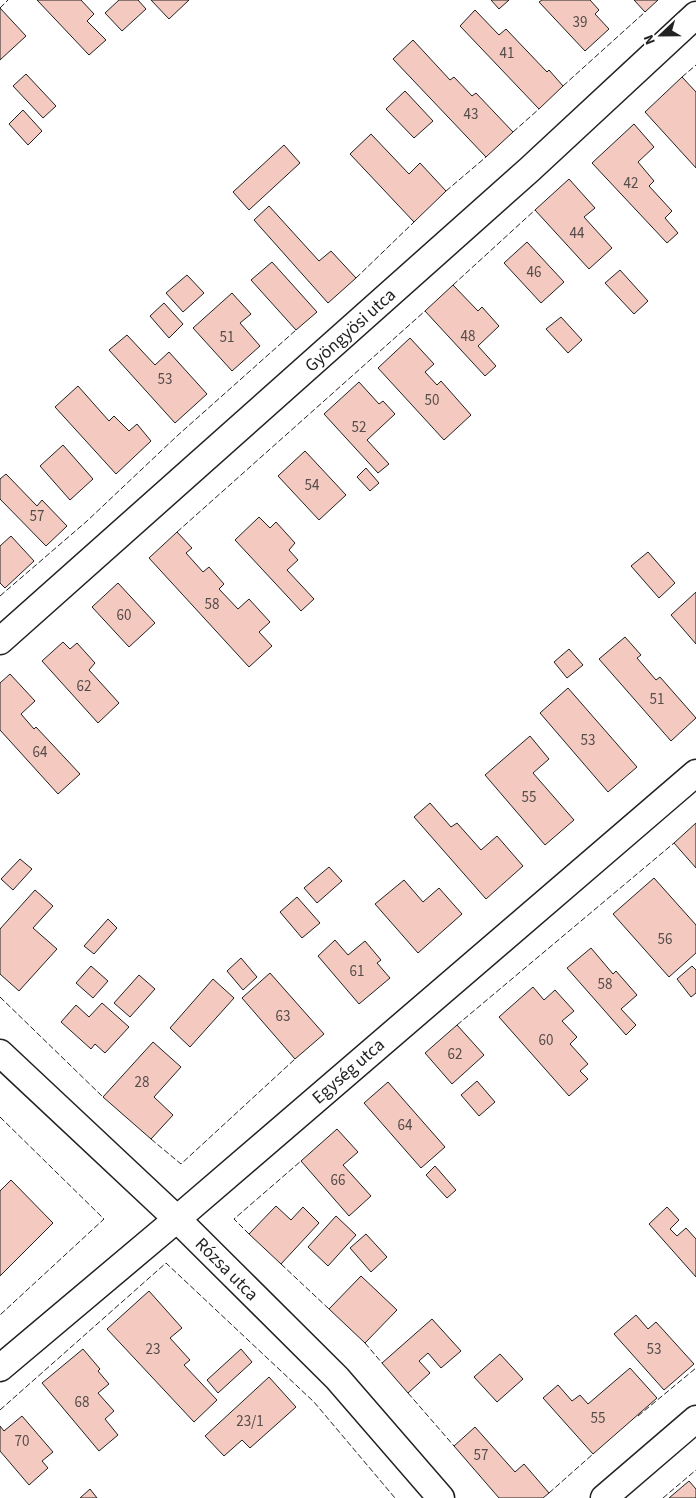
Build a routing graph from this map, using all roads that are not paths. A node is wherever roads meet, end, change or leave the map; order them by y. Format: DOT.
graph roads {
  1 [pos="696,15"];
  2 [pos="0,641"];
  3 [pos="696,773"];
  4 [pos="0,1053"];
  5 [pos="177,1219"];
  6 [pos="0,1368"];
  7 [pos="696,1419"];
  8 [pos="441,1498"];
  9 [pos="604,1498"];
  1 -- 2 [label="street, Gyöngyösi utca"];
  3 -- 5 [label="street, Egység utca"];
  4 -- 5 [label="street, Rózsa utca"];
  5 -- 6 [label="street, Egység utca"];
  5 -- 8 [label="street, Rózsa utca"];
  7 -- 9 [label="street"];
}
